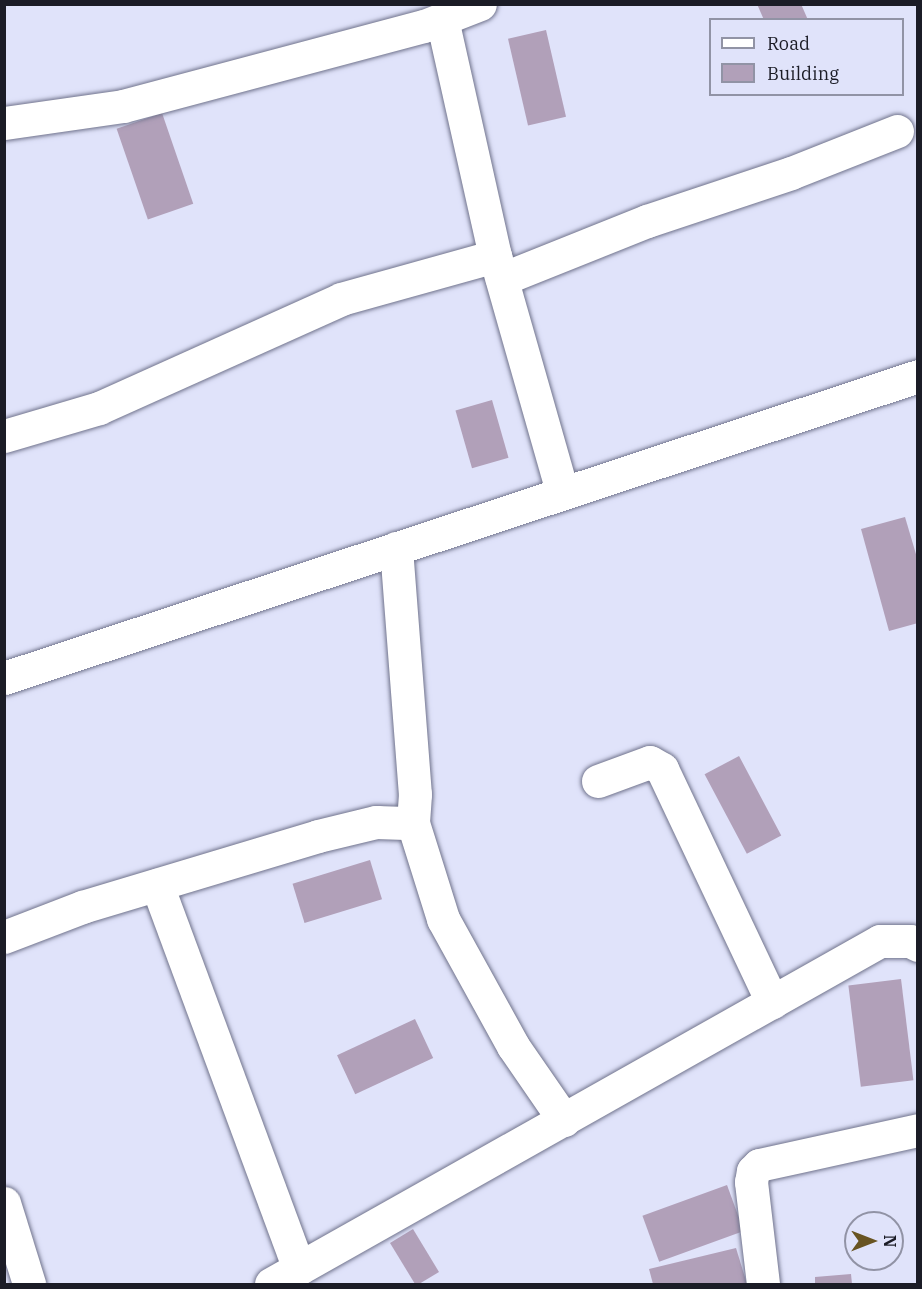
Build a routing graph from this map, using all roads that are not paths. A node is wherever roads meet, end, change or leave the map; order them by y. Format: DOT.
graph roads {
  1 [pos="480,4"];
  2 [pos="442,20"];
  3 [pos="4,123"];
  4 [pos="897,131"];
  5 [pos="498,268"];
  6 [pos="918,376"];
  7 [pos="4,436"];
  8 [pos="562,491"];
  9 [pos="396,548"];
  10 [pos="4,678"];
  11 [pos="598,781"];
  12 [pos="413,823"];
  13 [pos="157,885"];
  14 [pos="4,937"];
  15 [pos="918,945"];
  16 [pos="772,1002"];
  17 [pos="564,1120"];
  18 [pos="918,1130"];
  19 [pos="4,1203"];
  20 [pos="299,1269"];
  21 [pos="28,1284"];
  22 [pos="271,1284"];
  23 [pos="763,1284"];
  1 -- 2 [label="street"];
  2 -- 3 [label="street"];
  2 -- 5 [label="street"];
  4 -- 5 [label="street"];
  5 -- 7 [label="street"];
  5 -- 8 [label="street"];
  6 -- 8 [label="street"];
  8 -- 9 [label="street"];
  9 -- 10 [label="street"];
  9 -- 12 [label="street"];
  11 -- 16 [label="street"];
  12 -- 13 [label="street"];
  12 -- 17 [label="street"];
  13 -- 14 [label="street"];
  13 -- 20 [label="street"];
  15 -- 16 [label="street"];
  16 -- 17 [label="street"];
  17 -- 20 [label="street"];
  18 -- 23 [label="street"];
  19 -- 21 [label="street"];
  20 -- 22 [label="street"];
}
